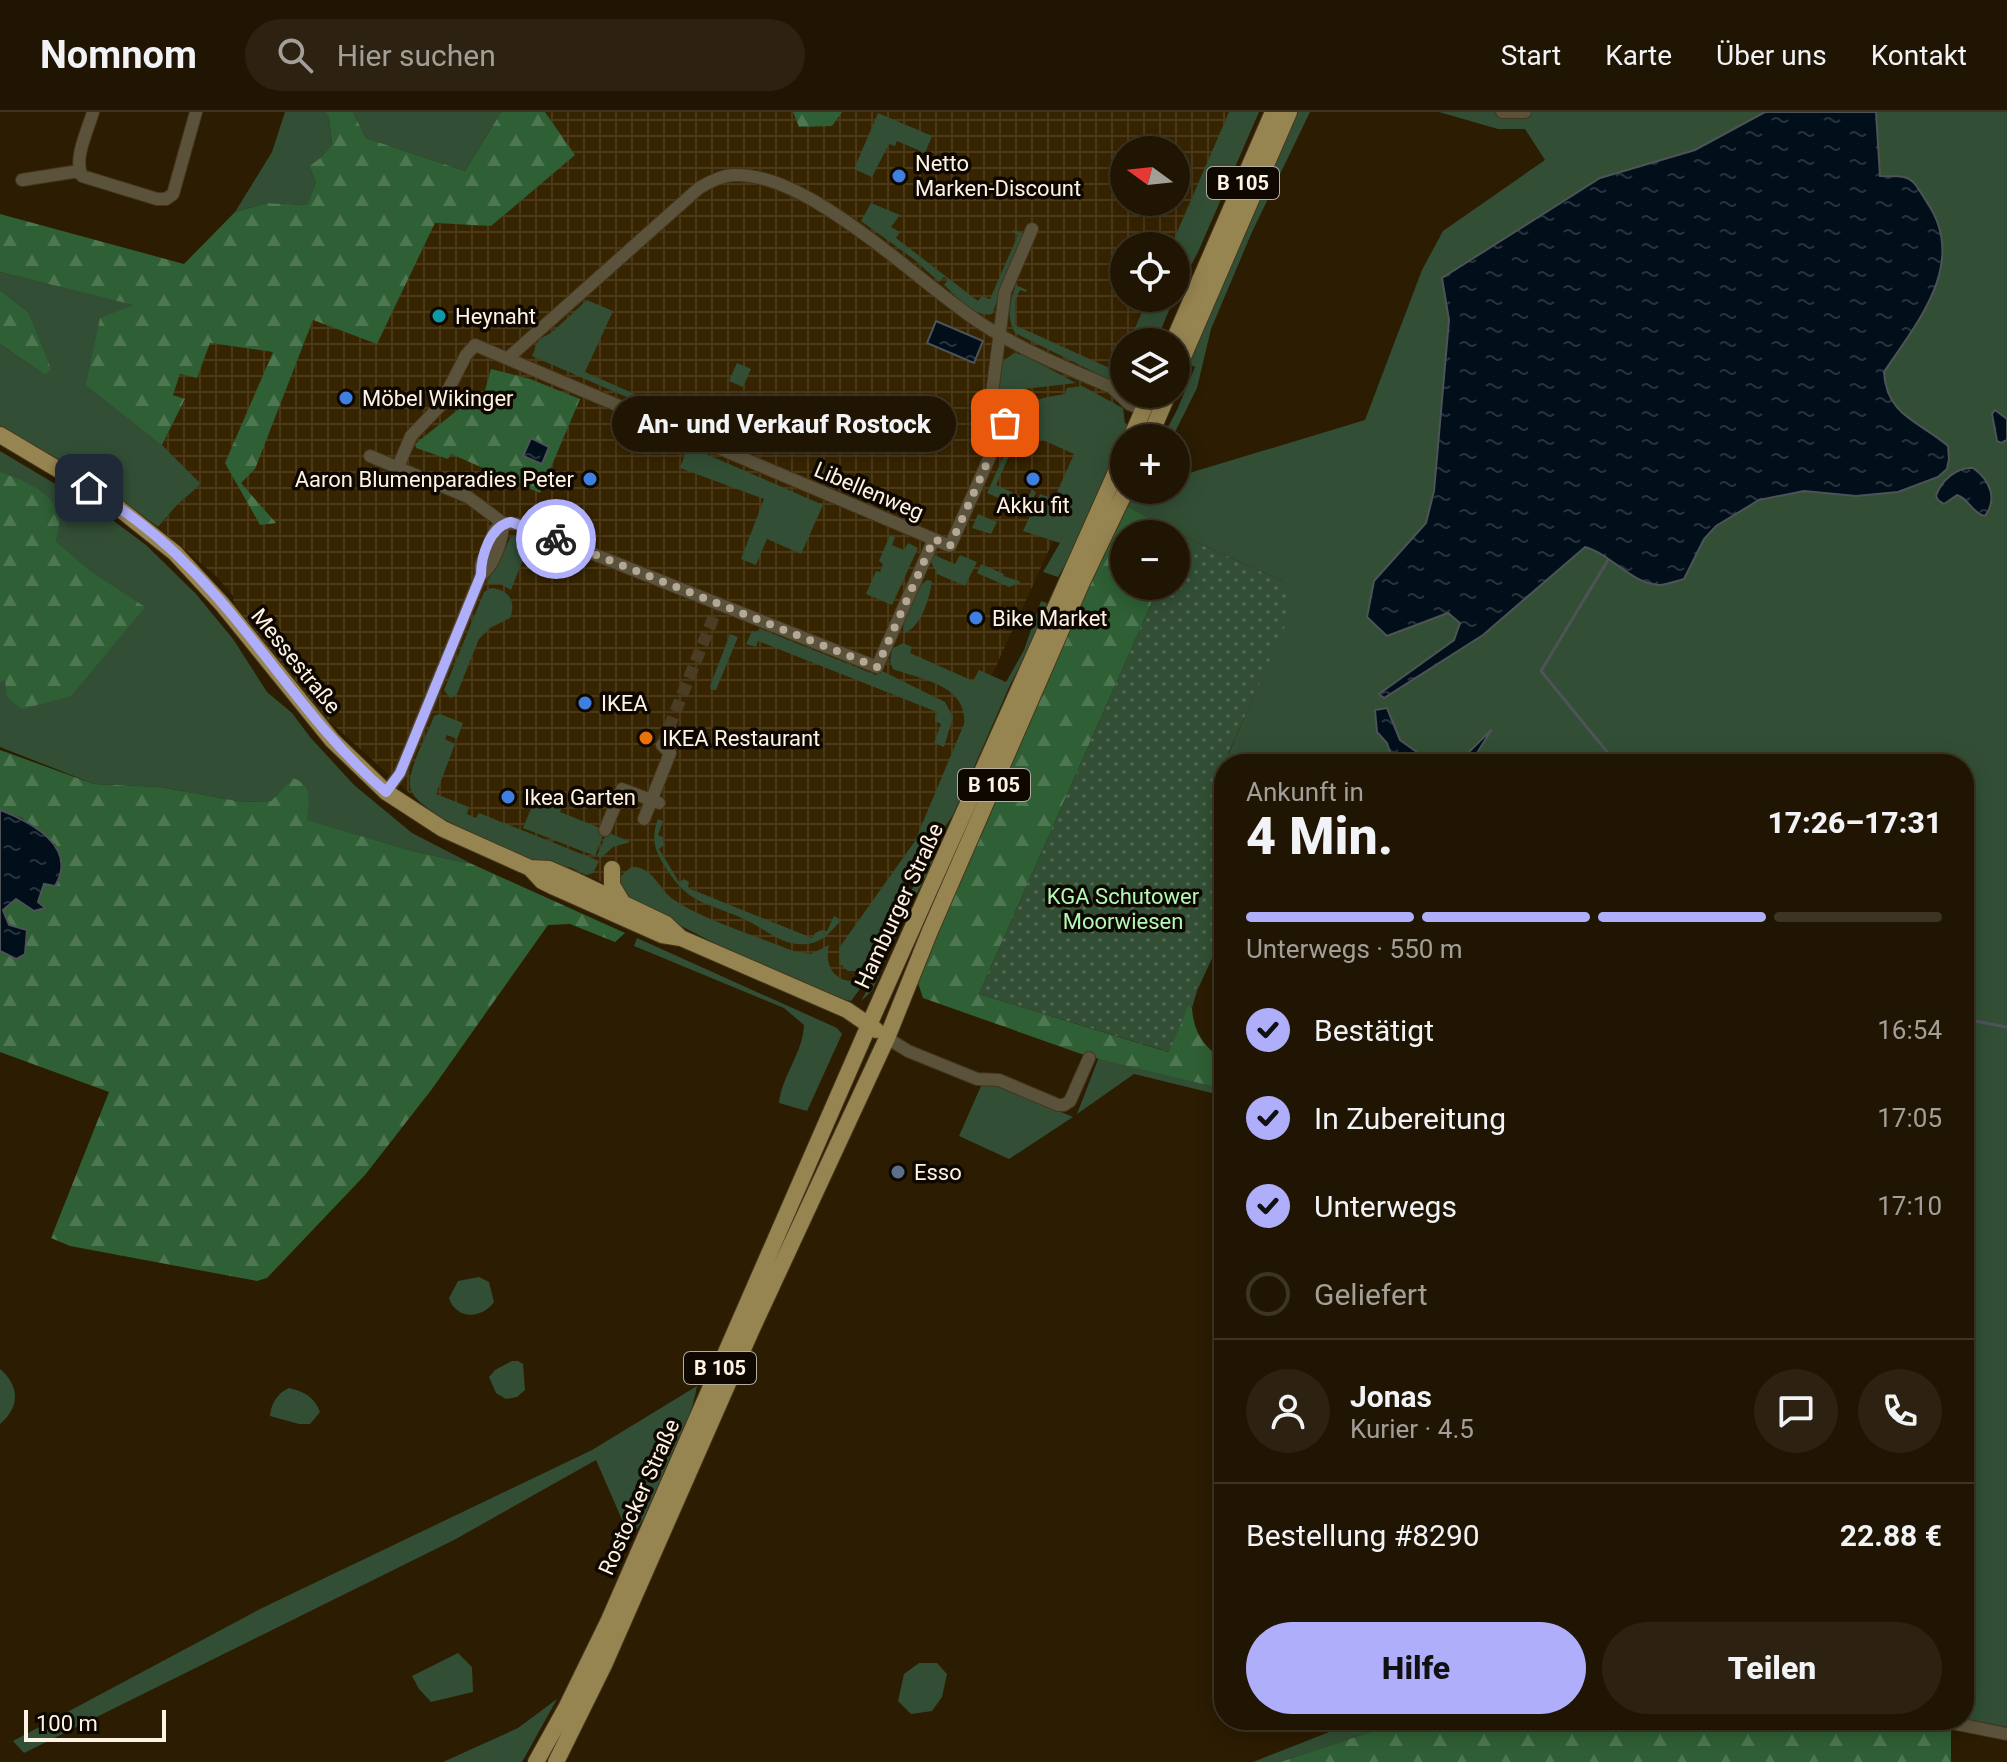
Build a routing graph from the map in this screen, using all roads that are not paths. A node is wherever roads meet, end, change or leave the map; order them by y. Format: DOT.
graph roads {
  1 [pos="93,112"];
  2 [pos="196,112"];
  3 [pos="1273,112"];
  4 [pos="1289,112"];
  5 [pos="1502,112"];
  6 [pos="1525,112"];
  7 [pos="79,171"];
  8 [pos="22,180"];
  9 [pos="1032,229"];
  10 [pos="1179,328"];
  11 [pos="1000,335"];
  12 [pos="1190,341"];
  13 [pos="508,358"];
  14 [pos="1110,384"];
  15 [pos="0,435"];
  16 [pos="370,456"];
  17 [pos="398,467"];
  18 [pos="1110,485"];
  19 [pos="1119,504"];
  20 [pos="503,523"];
  21 [pos="934,539"];
  22 [pos="662,745"];
  23 [pos="386,792"];
  24 [pos="655,802"];
  25 [pos="644,819"];
  26 [pos="605,830"];
  27 [pos="530,868"];
  28 [pos="612,869"];
  29 [pos="625,906"];
  30 [pos="681,938"];
  31 [pos="869,1025"];
  32 [pos="887,1038"];
  33 [pos="1089,1058"];
  34 [pos="1974,1727"];
  35 [pos="2007,1734"];
  36 [pos="536,1762"];
  37 [pos="556,1762"];
  1 -- 7 [label="street"];
  2 -- 7 [label="street"];
  3 -- 10 [label="main road, B 105"];
  4 -- 12 [label="main road, B 105"];
  5 -- 6 [label="street"];
  7 -- 8 [label="street"];
  9 -- 11 [label="street"];
  11 -- 13 [label="street"];
  11 -- 14 [label="street"];
  11 -- 21 [label="street, Libellenweg"];
  13 -- 17 [label="street, Libellenweg"];
  13 -- 21 [label="street, Libellenweg"];
  15 -- 23 [label="main road, Messestraße"];
  16 -- 17 [label="street"];
  17 -- 20 [label="street"];
  18 -- 31 [label="main road, Hamburger Straße / B 105"];
  19 -- 32 [label="main road, Hamburger Straße / B 105"];
  20 -- 21 [label="street"];
  20 -- 23 [label="street"];
  22 -- 24 [label="street"];
  23 -- 27 [label="main road, Messestraße"];
  24 -- 25 [label="street"];
  24 -- 26 [label="street"];
  27 -- 29 [label="main road, Messestraße"];
  27 -- 30 [label="main road, Messestraße"];
  28 -- 29 [label="main road"];
  29 -- 30 [label="main road, Messestraße"];
  30 -- 31 [label="main road, Messestraße"];
  31 -- 32 [label="main road, Messestraße"];
  31 -- 36 [label="main road, Rostocker Straße / B 105"];
  32 -- 33 [label="street"];
  32 -- 37 [label="main road, Rostocker Straße / B 105"];
  34 -- 35 [label="street"];
}
